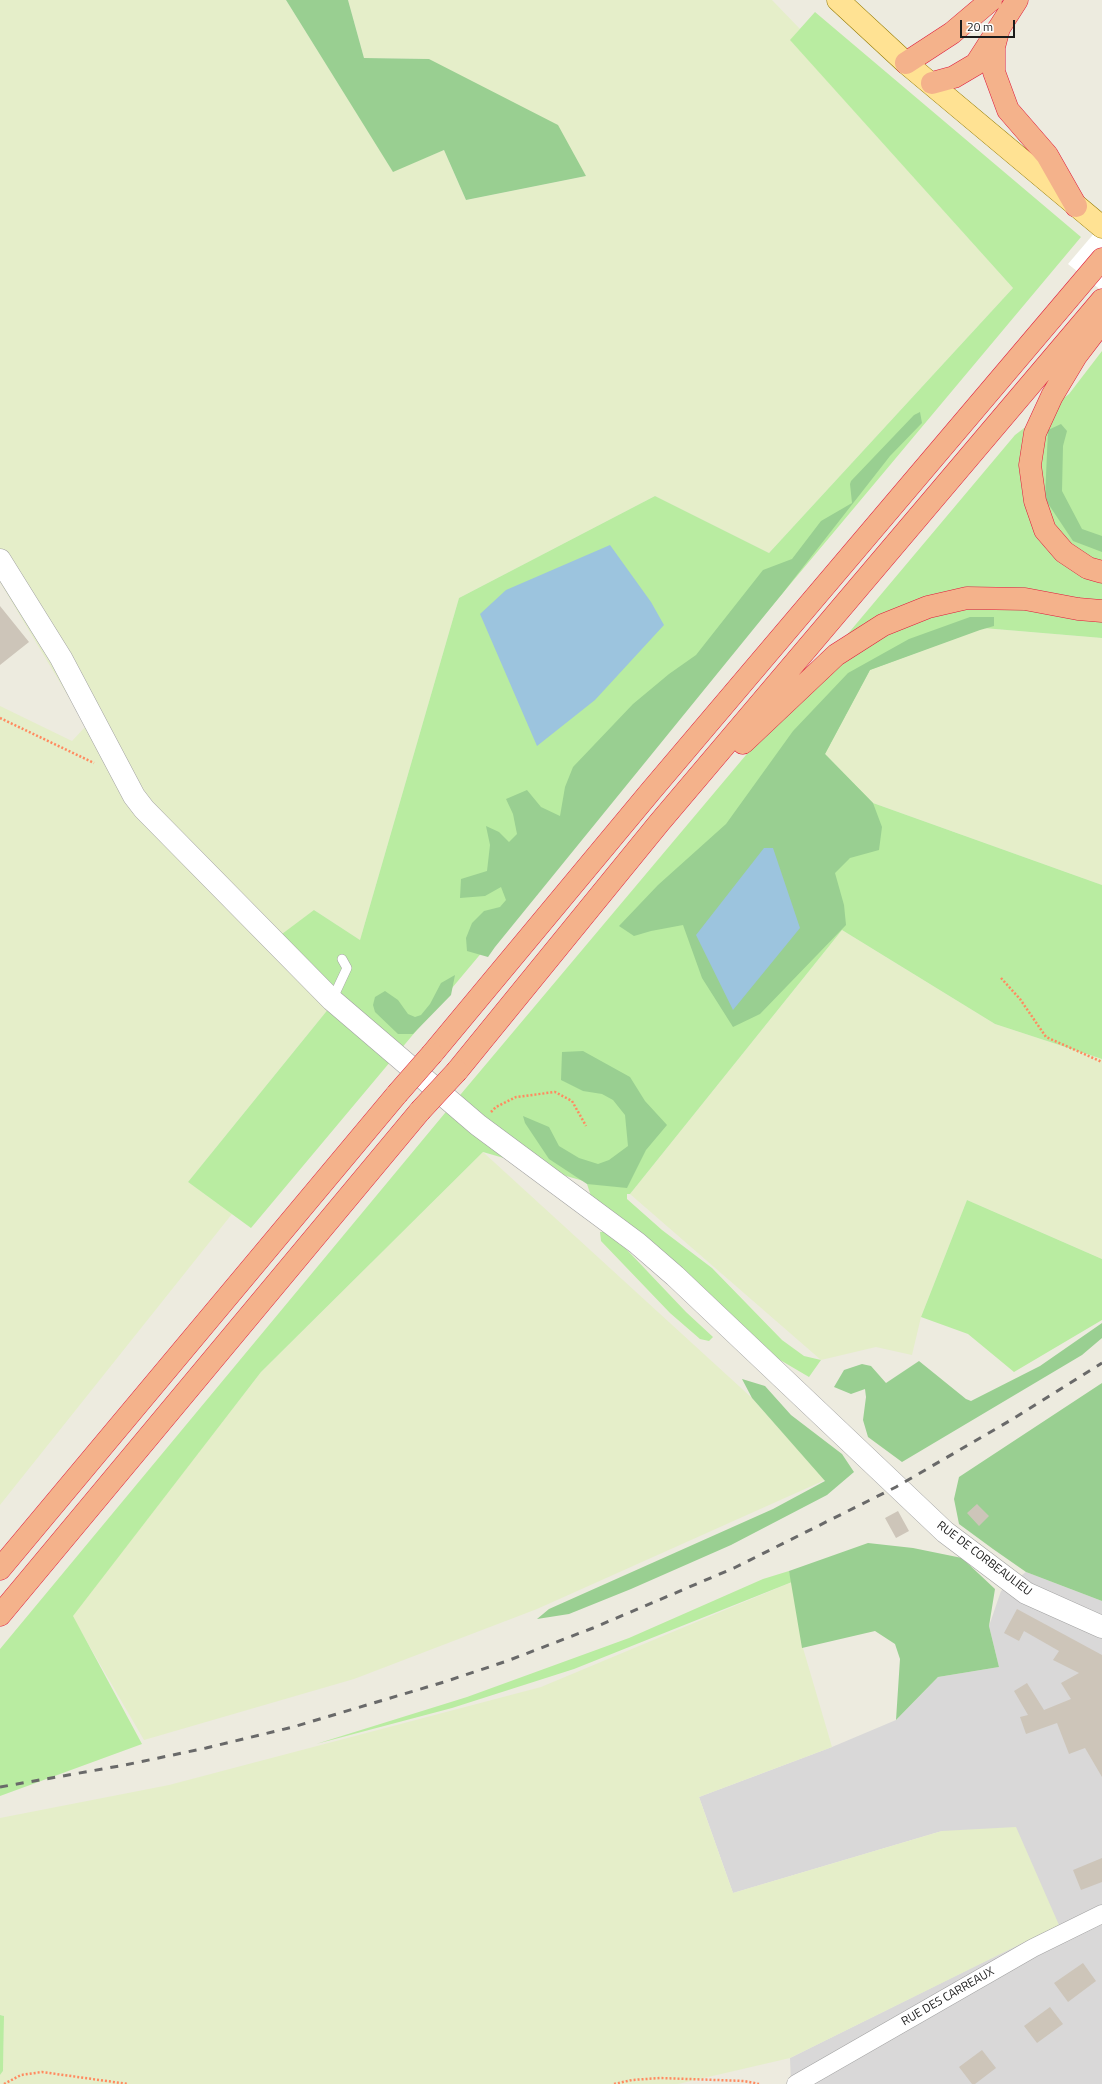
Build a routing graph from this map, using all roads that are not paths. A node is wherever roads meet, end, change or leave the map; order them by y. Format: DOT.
graph roads {
  1 [pos="838,0"];
  2 [pos="991,0"];
  3 [pos="1018,0"];
  4 [pos="999,28"];
  5 [pos="906,63"];
  6 [pos="932,83"];
  7 [pos="1076,206"];
  8 [pos="1102,227"];
  9 [pos="1102,259"];
  10 [pos="1102,300"];
  11 [pos="1102,322"];
  12 [pos="0,560"];
  13 [pos="1102,572"];
  14 [pos="1102,611"];
  15 [pos="659,823"];
  16 [pos="342,959"];
  17 [pos="332,1000"];
  18 [pos="0,1569"];
  19 [pos="0,1615"];
  20 [pos="1102,1627"];
  21 [pos="1102,1914"];
  22 [pos="796,2084"];
  1 -- 5 [label="main road"];
  2 -- 5 [label="highway"];
  3 -- 4 [label="highway"];
  4 -- 6 [label="highway"];
  4 -- 7 [label="highway"];
  5 -- 6 [label="main road"];
  6 -- 7 [label="main road"];
  7 -- 8 [label="main road"];
  9 -- 18 [label="highway, bridge"];
  10 -- 15 [label="highway"];
  11 -- 13 [label="highway"];
  12 -- 17 [label="street, RUE DE CORBEAULIEU"];
  14 -- 15 [label="highway"];
  15 -- 19 [label="highway, bridge"];
  16 -- 17 [label="lane"];
  17 -- 20 [label="street, RUE DE CORBEAULIEU"];
  21 -- 22 [label="street, RUE DES CARREAUX"];
}
